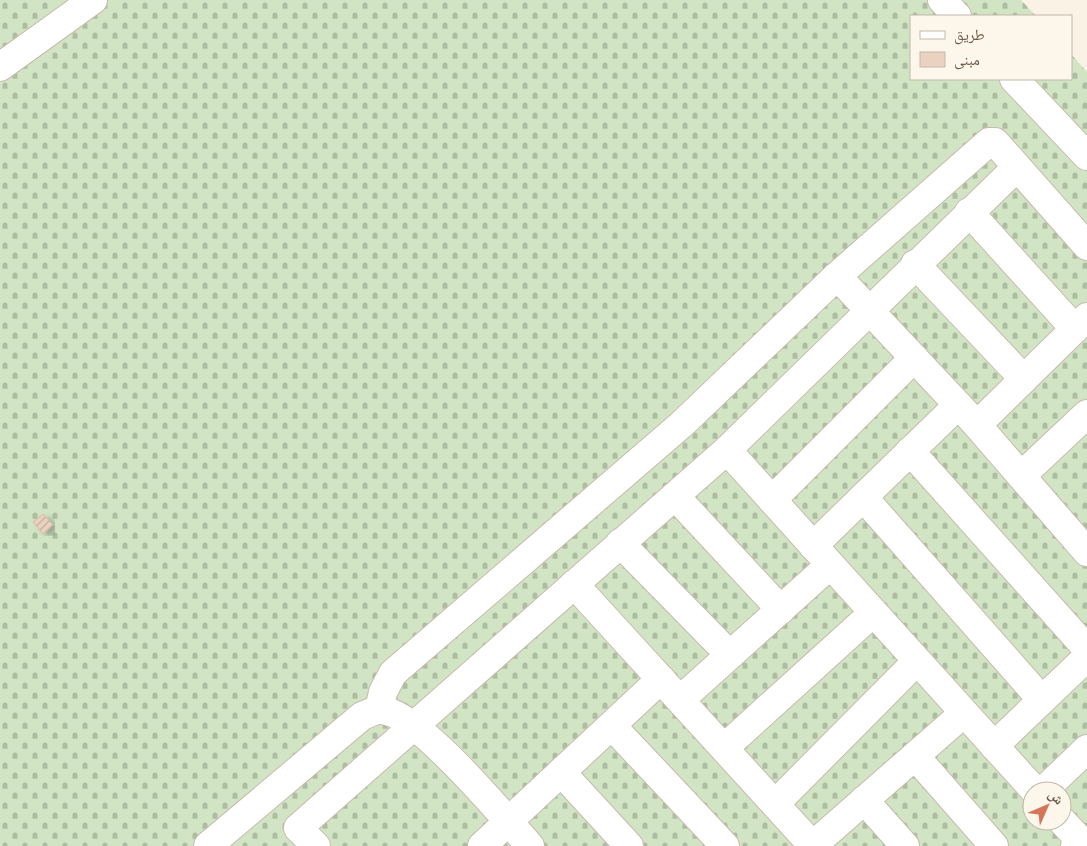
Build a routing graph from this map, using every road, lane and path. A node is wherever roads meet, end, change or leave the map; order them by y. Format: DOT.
graph roads {
  1 [pos="93,0"];
  2 [pos="942,0"];
  3 [pos="956,15"];
  4 [pos="0,67"];
  5 [pos="1015,80"];
  6 [pos="1087,156"];
  7 [pos="1016,167"];
  8 [pos="969,212"];
  9 [pos="1087,246"];
  10 [pos="915,264"];
  11 [pos="837,276"];
  12 [pos="869,309"];
  13 [pos="1081,323"];
  14 [pos="914,358"];
  15 [pos="1024,379"];
  16 [pos="958,405"];
  17 [pos="1087,414"];
  18 [pos="977,425"];
  19 [pos="727,450"];
  20 [pos="910,451"];
  21 [pos="1021,476"];
  22 [pos="675,496"];
  23 [pos="863,497"];
  24 [pos="772,500"];
  25 [pos="620,543"];
  26 [pos="1087,552"];
  27 [pos="821,556"];
  28 [pos="574,584"];
  29 [pos="781,610"];
  30 [pos="873,613"];
  31 [pos="1087,648"];
  32 [pos="730,656"];
  33 [pos="1087,657"];
  34 [pos="917,661"];
  35 [pos="661,679"];
  36 [pos="680,700"];
  37 [pos="1042,700"];
  38 [pos="379,710"];
  39 [pos="964,713"];
  40 [pos="612,726"];
  41 [pos="414,727"];
  42 [pos="994,746"];
  43 [pos="724,748"];
  44 [pos="1087,749"];
  45 [pos="915,756"];
  46 [pos="561,772"];
  47 [pos="1026,781"];
  48 [pos="1053,781"];
  49 [pos="864,800"];
  50 [pos="775,804"];
  51 [pos="508,822"];
  52 [pos="1072,831"];
  53 [pos="1082,842"];
  54 [pos="208,846"];
  55 [pos="316,846"];
  56 [pos="482,846"];
  57 [pos="530,846"];
  58 [pos="629,846"];
  59 [pos="725,846"];
  60 [pos="813,846"];
  61 [pos="905,846"];
  62 [pos="994,846"];
  1 -- 4 [label="street"];
  2 -- 3 [label="street"];
  5 -- 6 [label="street"];
  7 -- 8 [label="street"];
  7 -- 9 [label="street"];
  7 -- 11 [label="street"];
  8 -- 10 [label="street"];
  8 -- 13 [label="street"];
  10 -- 12 [label="street"];
  10 -- 15 [label="street"];
  11 -- 12 [label="street"];
  11 -- 38 [label="street"];
  12 -- 14 [label="street"];
  12 -- 19 [label="street"];
  13 -- 15 [label="street"];
  14 -- 16 [label="street"];
  14 -- 24 [label="street"];
  15 -- 18 [label="street"];
  16 -- 18 [label="street"];
  16 -- 20 [label="street"];
  17 -- 21 [label="street"];
  18 -- 21 [label="street"];
  19 -- 22 [label="street"];
  19 -- 24 [label="street"];
  20 -- 23 [label="street"];
  20 -- 31 [label="street"];
  21 -- 26 [label="street"];
  22 -- 25 [label="street"];
  22 -- 29 [label="street"];
  23 -- 27 [label="street"];
  23 -- 37 [label="street"];
  24 -- 27 [label="street"];
  25 -- 28 [label="street"];
  25 -- 32 [label="street"];
  27 -- 29 [label="street"];
  27 -- 30 [label="street"];
  28 -- 35 [label="street"];
  28 -- 41 [label="street"];
  29 -- 32 [label="street"];
  30 -- 34 [label="street"];
  30 -- 43 [label="street"];
  32 -- 36 [label="street"];
  33 -- 37 [label="street"];
  34 -- 39 [label="street"];
  34 -- 50 [label="street"];
  35 -- 36 [label="street"];
  35 -- 40 [label="street"];
  36 -- 43 [label="street"];
  37 -- 42 [label="street"];
  38 -- 41 [label="street"];
  38 -- 54 [label="street"];
  39 -- 42 [label="street"];
  39 -- 45 [label="street"];
  40 -- 46 [label="street"];
  40 -- 59 [label="street"];
  41 -- 51 [label="street"];
  41 -- 55 [label="street"];
  42 -- 47 [label="street"];
  43 -- 50 [label="street"];
  44 -- 48 [label="street"];
  45 -- 49 [label="street"];
  45 -- 62 [label="street"];
  46 -- 51 [label="street"];
  46 -- 58 [label="street"];
  49 -- 60 [label="street"];
  49 -- 61 [label="street"];
  50 -- 60 [label="street"];
  51 -- 56 [label="street"];
  51 -- 57 [label="street"];
  52 -- 53 [label="street"];
}
